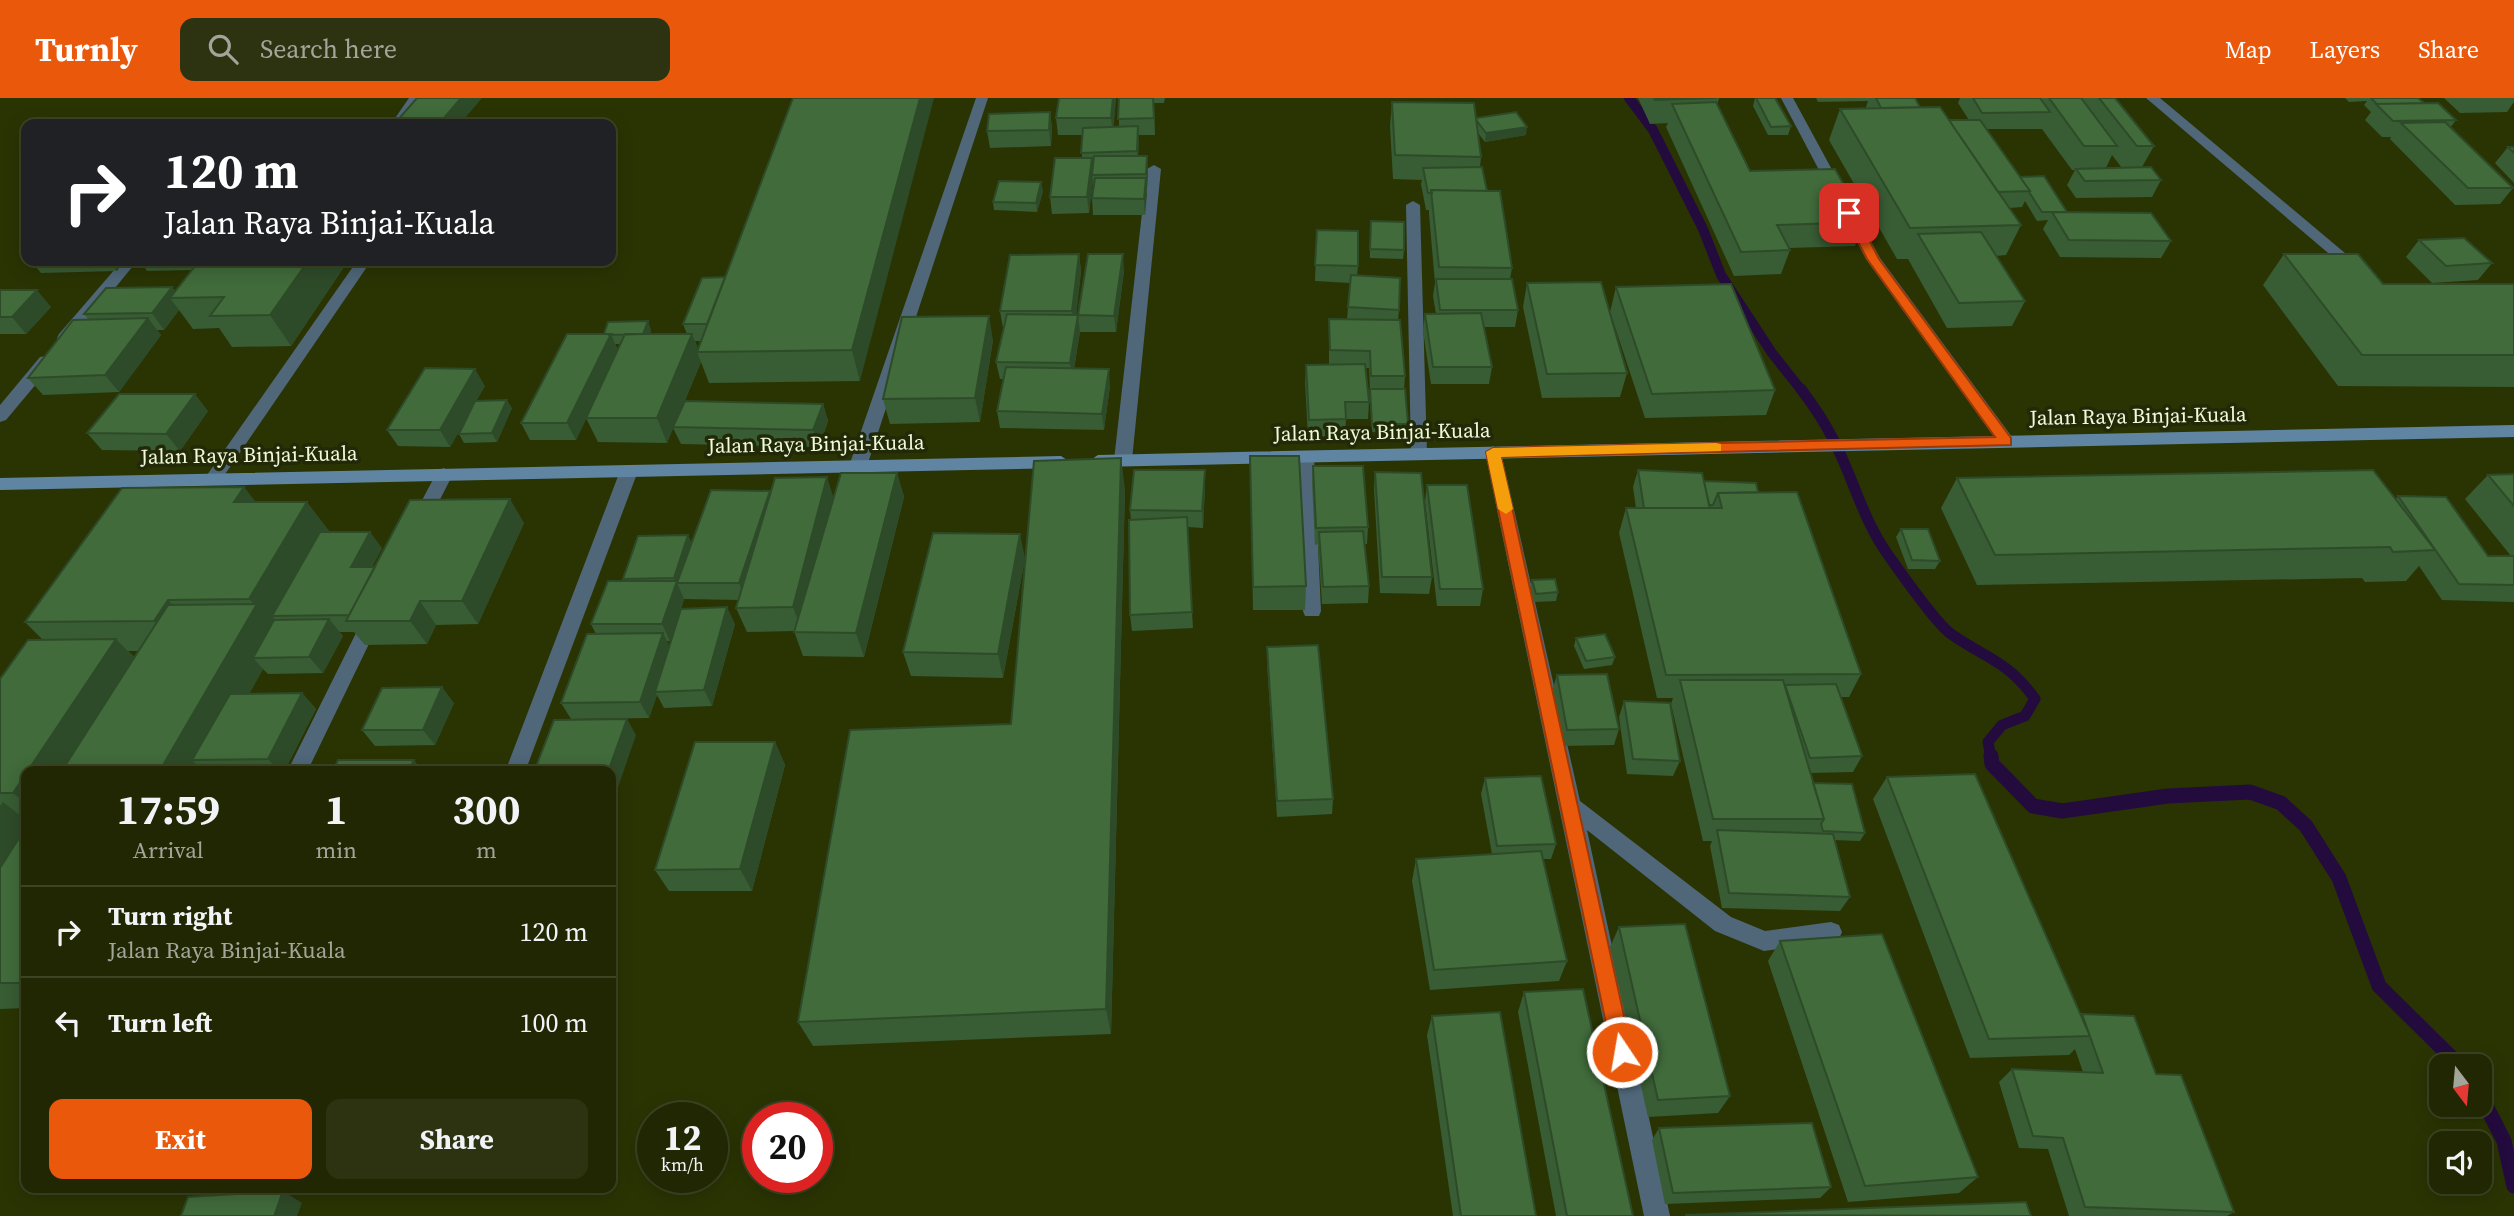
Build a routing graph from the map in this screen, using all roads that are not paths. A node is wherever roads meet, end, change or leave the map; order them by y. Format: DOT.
graph roads {
  1 [pos="416,98"];
  2 [pos="982,98"];
  3 [pos="1787,98"];
  4 [pos="2152,98"];
  5 [pos="401,119"];
  6 [pos="1154,169"];
  7 [pos="1413,205"];
  8 [pos="126,266"];
  9 [pos="361,266"];
  10 [pos="2366,282"];
  11 [pos="0,416"];
  12 [pos="2514,431"];
  13 [pos="2006,442"];
  14 [pos="1879,444"];
  15 [pos="1493,452"];
  16 [pos="1419,454"];
  17 [pos="1306,457"];
  18 [pos="1123,460"];
  19 [pos="858,466"];
  20 [pos="629,471"];
  21 [pos="444,474"];
  22 [pos="171,479"];
  23 [pos="214,479"];
  24 [pos="0,484"];
  25 [pos="156,501"];
  26 [pos="413,536"];
  27 [pos="383,598"];
  28 [pos="1312,611"];
  29 [pos="300,766"];
  30 [pos="517,766"];
  31 [pos="1571,806"];
  32 [pos="1831,932"];
  33 [pos="1657,1216"];
  1 -- 5 [label="street"];
  2 -- 19 [label="street"];
  3 -- 13 [label="street"];
  4 -- 10 [label="street"];
  6 -- 18 [label="street"];
  7 -- 16 [label="street"];
  8 -- 11 [label="street"];
  9 -- 23 [label="street"];
  12 -- 13 [label="main road, Jalan Raya Binjai-Kuala"];
  13 -- 14 [label="main road, Jalan Raya Binjai-Kuala"];
  14 -- 15 [label="main road, Jalan Raya Binjai-Kuala"];
  15 -- 16 [label="main road, Jalan Raya Binjai-Kuala"];
  15 -- 31 [label="street"];
  16 -- 17 [label="main road, Jalan Raya Binjai-Kuala"];
  17 -- 18 [label="main road, Jalan Raya Binjai-Kuala"];
  17 -- 28 [label="street"];
  18 -- 19 [label="main road, Jalan Raya Binjai-Kuala"];
  19 -- 20 [label="main road, Jalan Raya Binjai-Kuala"];
  20 -- 21 [label="main road, Jalan Raya Binjai-Kuala"];
  20 -- 30 [label="street"];
  21 -- 23 [label="main road, Jalan Raya Binjai-Kuala"];
  21 -- 26 [label="street"];
  22 -- 23 [label="main road, Jalan Raya Binjai-Kuala"];
  22 -- 24 [label="main road, Jalan Raya Binjai-Kuala"];
  22 -- 25 [label="street"];
  27 -- 29 [label="street"];
  31 -- 32 [label="street"];
  31 -- 33 [label="street"];
}
